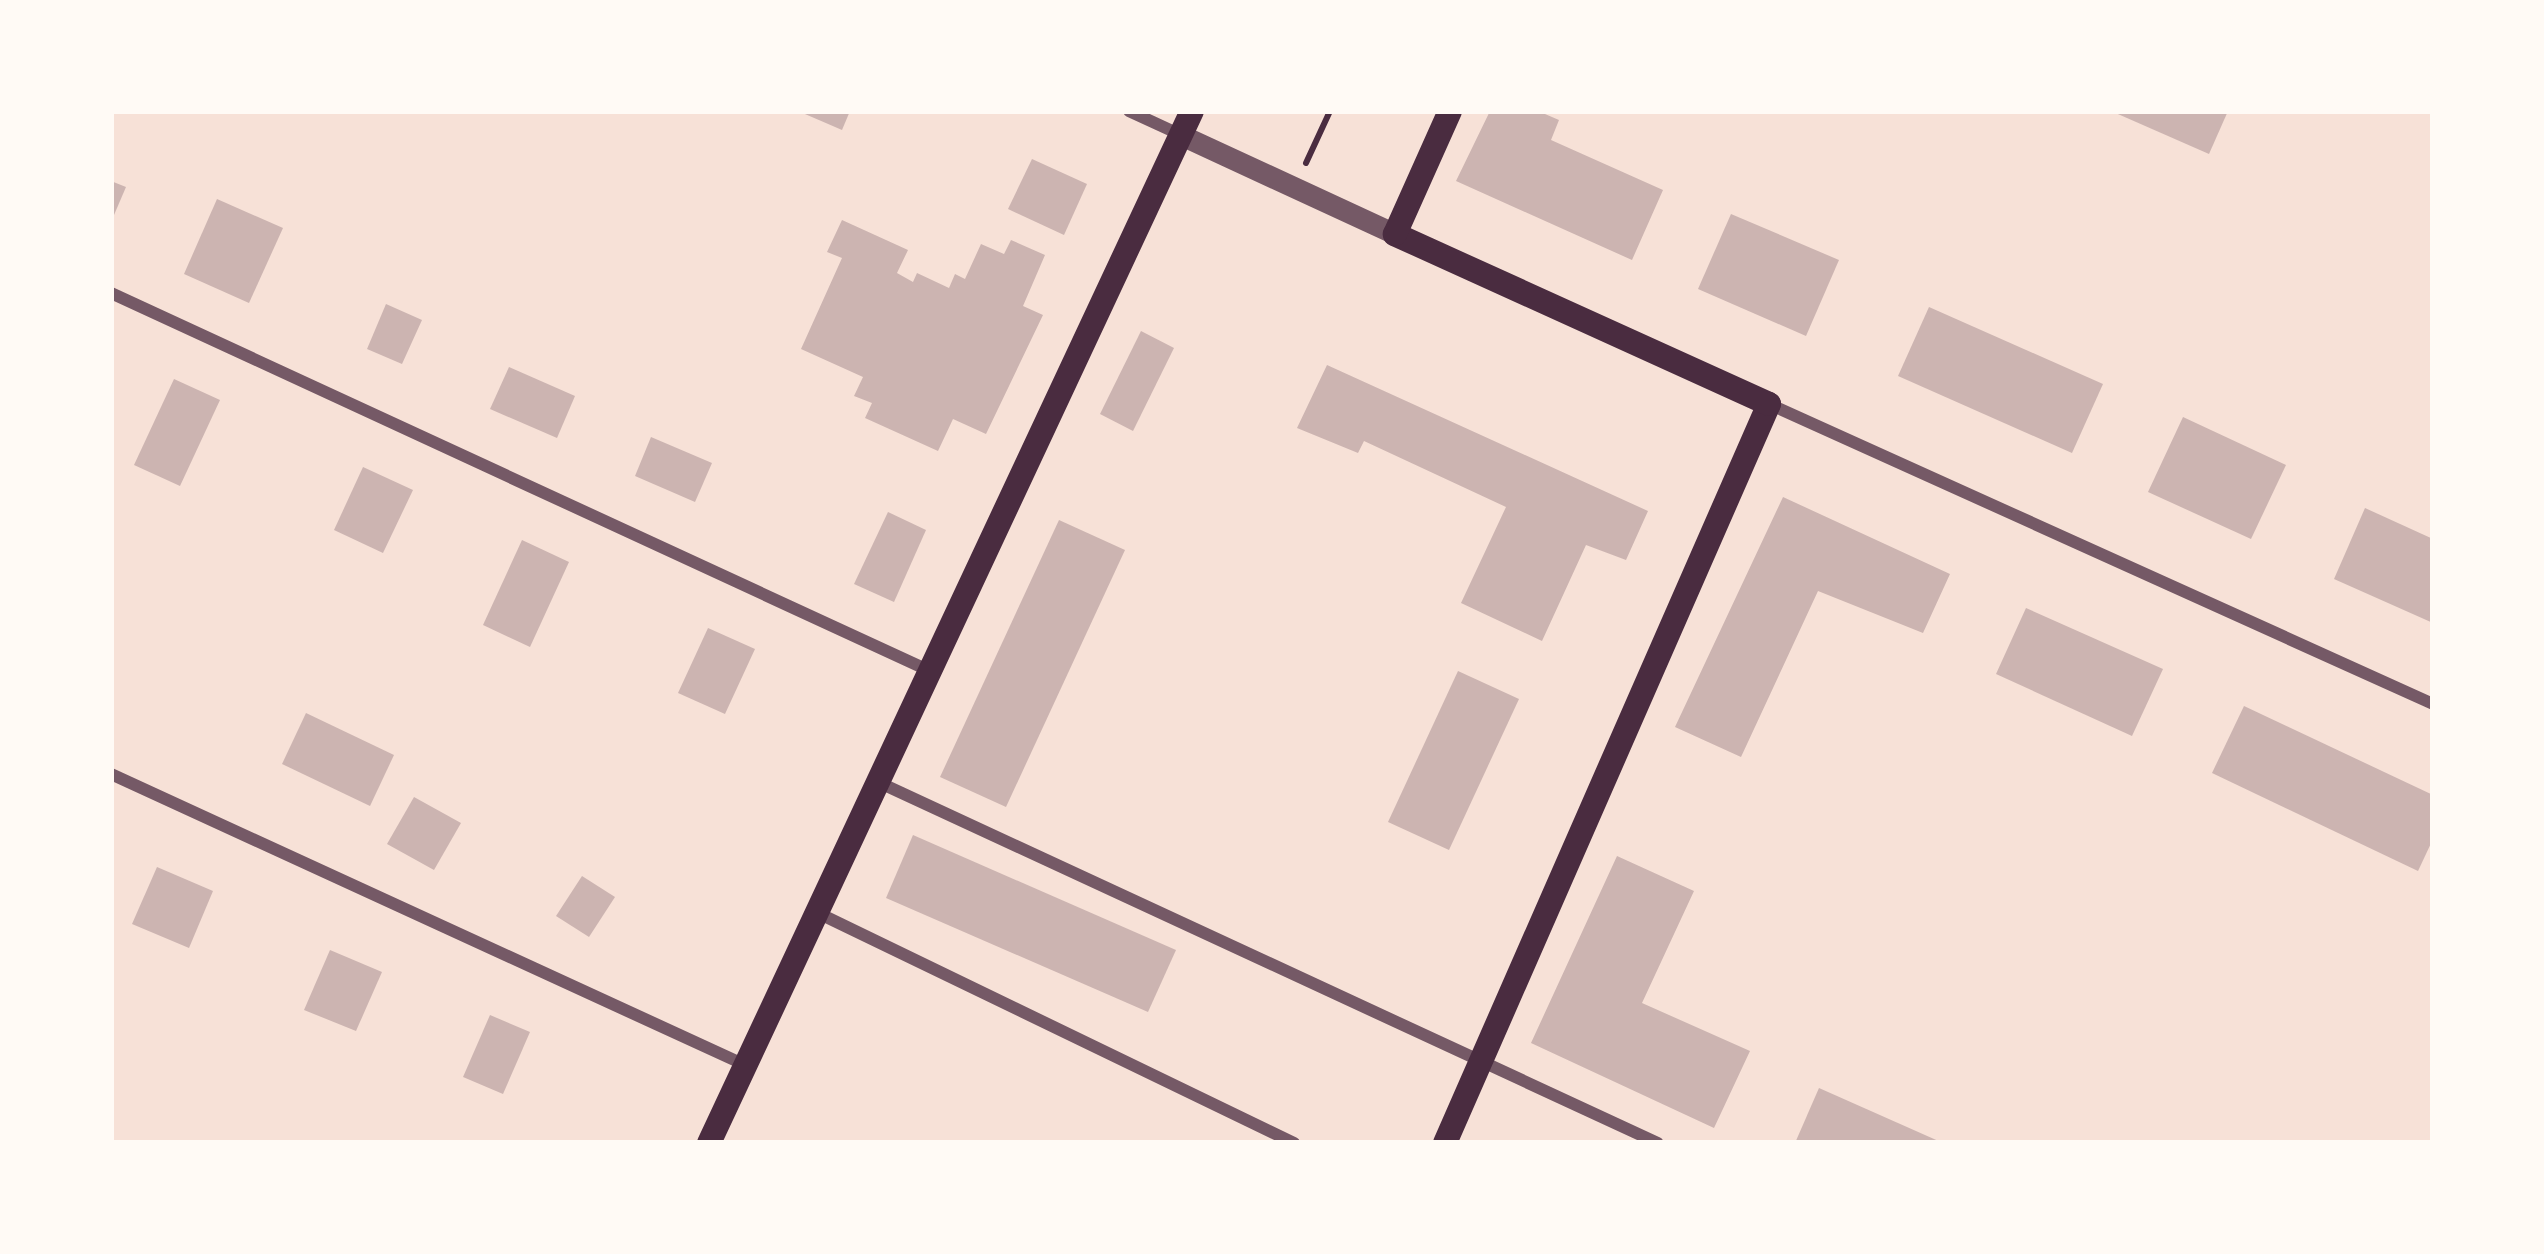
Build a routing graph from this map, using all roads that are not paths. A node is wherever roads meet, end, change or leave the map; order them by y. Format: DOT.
graph roads {
  1 [pos="1129,111"];
  2 [pos="1450,111"];
  3 [pos="1186,123"];
  4 [pos="1395,234"];
  5 [pos="111,293"];
  6 [pos="1769,404"];
  7 [pos="930,671"];
  8 [pos="2433,704"];
  9 [pos="111,773"];
  10 [pos="878,782"];
  11 [pos="817,912"];
  12 [pos="745,1065"];
  13 [pos="1480,1066"];
  14 [pos="709,1143"];
  15 [pos="1294,1143"];
  16 [pos="1445,1143"];
  17 [pos="1658,1143"];
  1 -- 3 [label="street"];
  2 -- 4 [label="main road"];
  3 -- 4 [label="street"];
  3 -- 7 [label="main road"];
  4 -- 6 [label="main road"];
  5 -- 7 [label="street"];
  6 -- 8 [label="street"];
  6 -- 13 [label="main road"];
  7 -- 10 [label="main road"];
  9 -- 12 [label="street"];
  10 -- 11 [label="main road"];
  10 -- 13 [label="street"];
  11 -- 12 [label="main road"];
  11 -- 15 [label="street"];
  12 -- 14 [label="main road"];
  13 -- 16 [label="main road"];
  13 -- 17 [label="street"];
}
